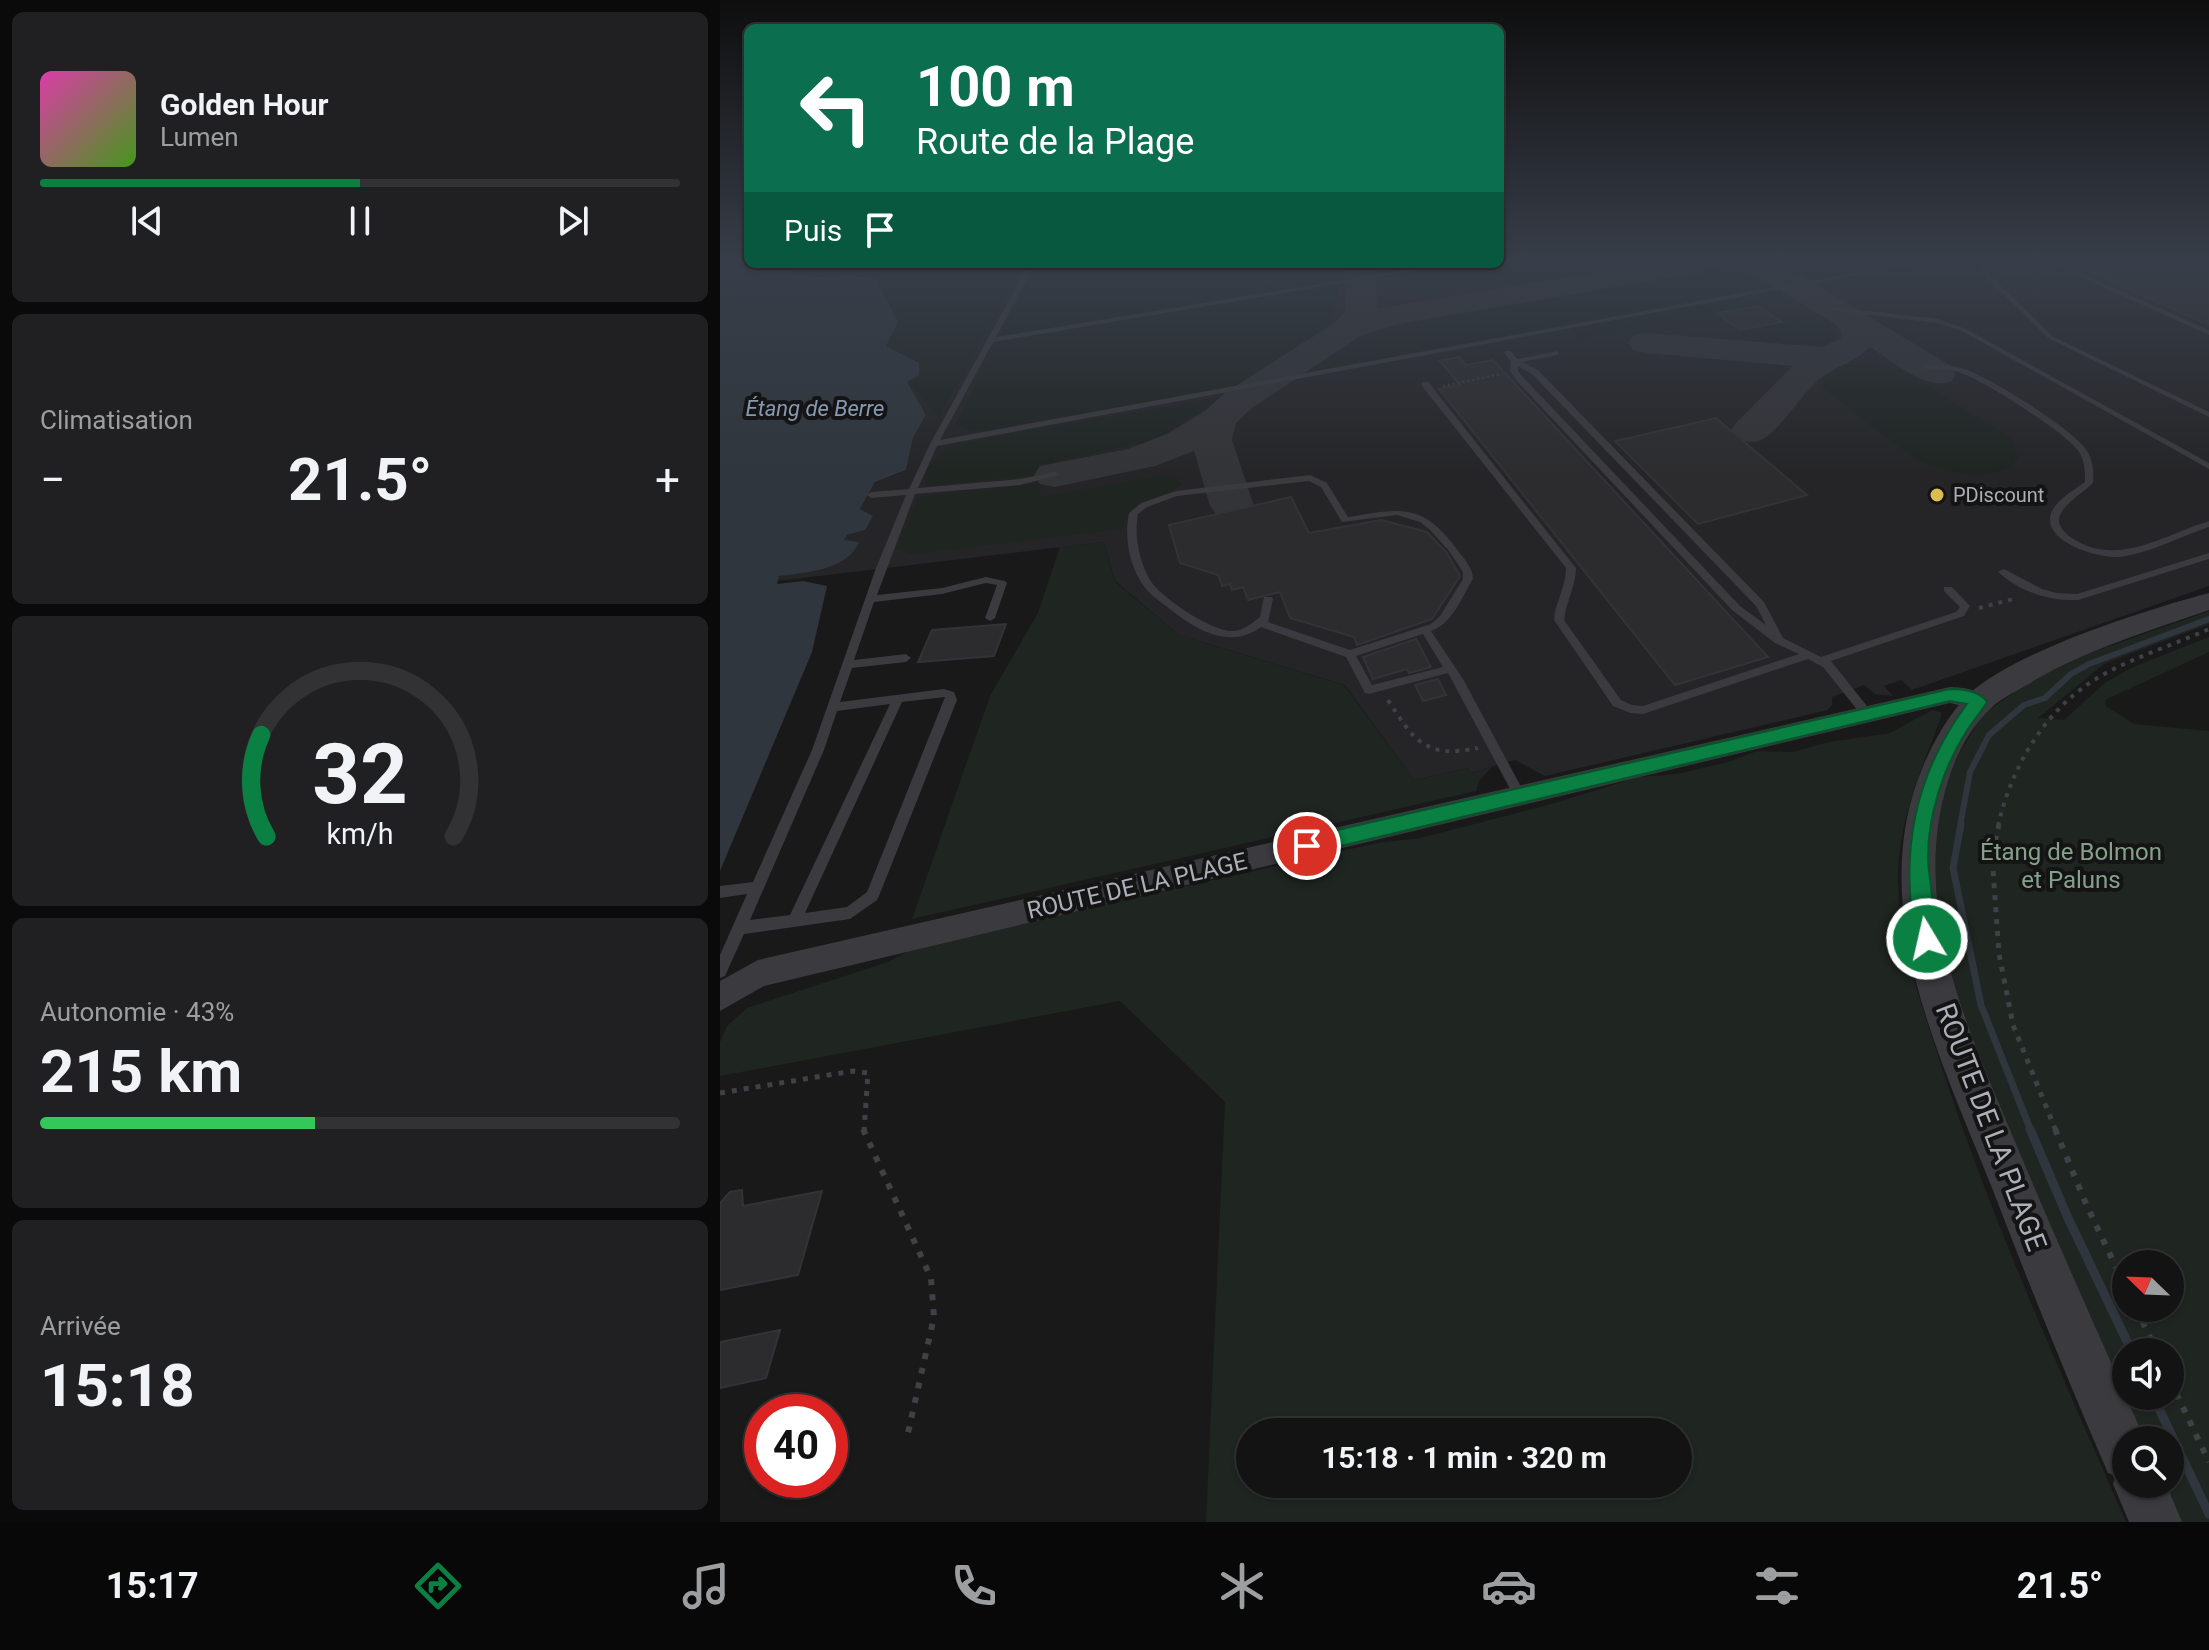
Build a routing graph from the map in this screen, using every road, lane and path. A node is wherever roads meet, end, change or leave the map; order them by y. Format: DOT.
graph roads {
  1 [pos="995,333"];
  2 [pos="1033,333"];
  3 [pos="1540,333"];
  4 [pos="1970,333"];
  5 [pos="2046,333"];
  6 [pos="991,340"];
  7 [pos="1503,340"];
  8 [pos="1485,343"];
  9 [pos="1555,353"];
  10 [pos="1512,362"];
  11 [pos="1927,367"];
  12 [pos="1427,386"];
  13 [pos="2209,415"];
  14 [pos="934,444"];
  15 [pos="2175,446"];
  16 [pos="2209,455"];
  17 [pos="2209,466"];
  18 [pos="1055,475"];
  19 [pos="912,491"];
  20 [pos="871,495"];
  21 [pos="2209,524"];
  22 [pos="2209,556"];
  23 [pos="2003,572"];
  24 [pos="1948,589"];
  25 [pos="2036,592"];
  26 [pos="871,599"];
  27 [pos="1268,599"];
  28 [pos="2209,601"];
  29 [pos="1965,609"];
  30 [pos="990,618"];
  31 [pos="1261,623"];
  32 [pos="2209,629"];
  33 [pos="1426,631"];
  34 [pos="1779,640"];
  35 [pos="1350,654"];
  36 [pos="1806,656"];
  37 [pos="906,658"];
  38 [pos="1820,661"];
  39 [pos="848,665"];
  40 [pos="1449,669"];
  41 [pos="1380,688"];
  42 [pos="898,699"];
  43 [pos="1979,702"];
  44 [pos="833,707"];
  45 [pos="1867,714"];
  46 [pos="1493,744"];
  47 [pos="1520,796"];
  48 [pos="757,887"];
  49 [pos="720,892"];
  50 [pos="795,920"];
  51 [pos="738,928"];
  52 [pos="720,971"];
  53 [pos="720,997"];
  54 [pos="720,1093"];
  55 [pos="2112,1259"];
  56 [pos="2184,1409"];
  57 [pos="2114,1426"];
  58 [pos="908,1433"];
  59 [pos="2209,1462"];
  60 [pos="2145,1498"];
  61 [pos="2156,1522"];
  1 -- 6 [label="lane"];
  2 -- 6 [label="lane"];
  3 -- 7 [label="lane"];
  4 -- 15 [label="lane"];
  5 -- 13 [label="lane"];
  6 -- 14 [label="lane"];
  7 -- 8 [label="lane"];
  7 -- 10 [label="lane"];
  8 -- 10 [label="lane"];
  8 -- 14 [label="lane"];
  9 -- 10 [label="lane"];
  10 -- 12 [label="path"];
  10 -- 34 [label="lane"];
  10 -- 34 [label="lane"];
  11 -- 21 [label="lane"];
  12 -- 36 [label="lane"];
  14 -- 19 [label="lane"];
  15 -- 16 [label="lane"];
  15 -- 17 [label="lane"];
  18 -- 19 [label="lane"];
  19 -- 20 [label="lane"];
  19 -- 26 [label="lane"];
  22 -- 25 [label="lane"];
  23 -- 25 [label="lane"];
  24 -- 29 [label="lane"];
  25 -- 29 [label="path"];
  26 -- 30 [label="lane"];
  26 -- 39 [label="lane"];
  27 -- 31 [label="lane"];
  28 -- 43 [label="street, ROUTE DE LA PLAGE"];
  29 -- 38 [label="lane"];
  31 -- 33 [label="lane"];
  31 -- 35 [label="lane"];
  32 -- 55 [label="path"];
  33 -- 35 [label="lane"];
  33 -- 40 [label="lane"];
  34 -- 36 [label="lane"];
  35 -- 41 [label="lane"];
  36 -- 38 [label="lane"];
  37 -- 39 [label="lane"];
  38 -- 45 [label="lane"];
  39 -- 44 [label="lane"];
  40 -- 41 [label="lane"];
  40 -- 46 [label="lane"];
  41 -- 46 [label="path"];
  42 -- 44 [label="lane"];
  42 -- 50 [label="lane"];
  42 -- 50 [label="lane"];
  43 -- 45 [label="street, ROUTE DE LA PLAGE"];
  43 -- 57 [label="street, ROUTE DE LA PLAGE"];
  44 -- 48 [label="lane"];
  45 -- 47 [label="street, ROUTE DE LA PLAGE"];
  46 -- 47 [label="lane"];
  47 -- 53 [label="street, ROUTE DE LA PLAGE"];
  48 -- 49 [label="lane"];
  48 -- 51 [label="lane"];
  50 -- 51 [label="lane"];
  51 -- 52 [label="lane"];
  54 -- 58 [label="path"];
  56 -- 59 [label="path"];
  60 -- 61 [label="street"];
}
